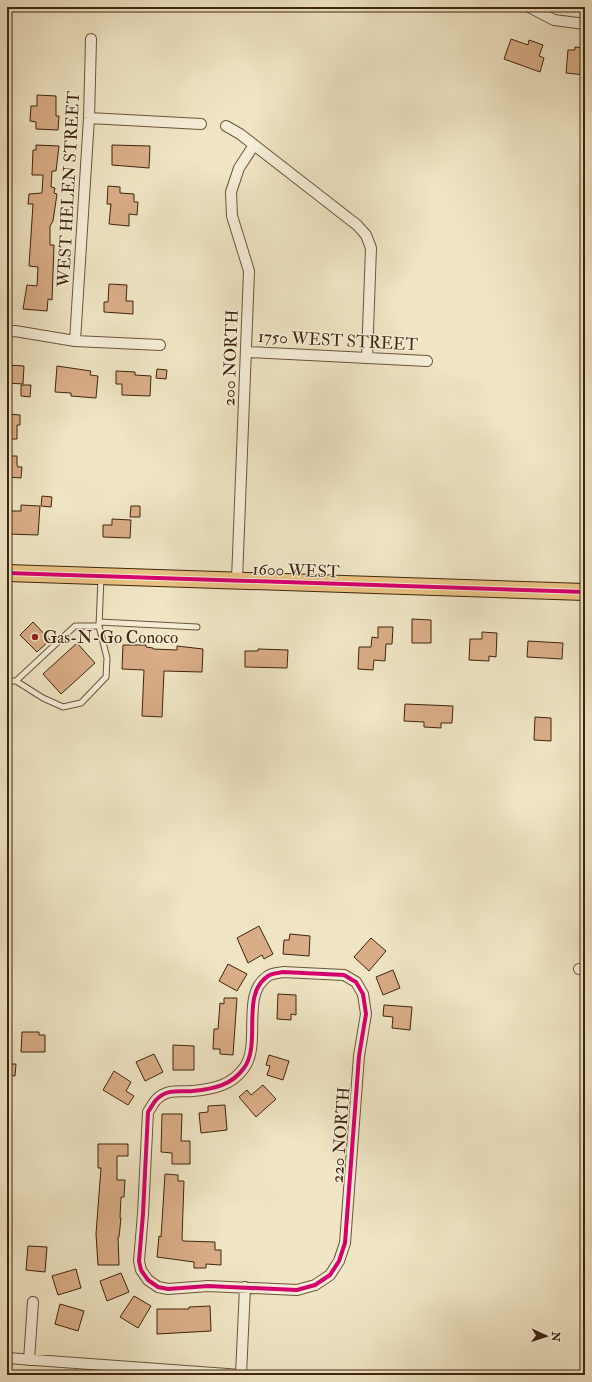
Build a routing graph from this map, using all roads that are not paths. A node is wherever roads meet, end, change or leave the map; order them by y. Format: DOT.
graph roads {
  1 [pos="529,7"];
  2 [pos="585,24"];
  3 [pos="91,39"];
  4 [pos="89,118"];
  5 [pos="201,124"];
  6 [pos="226,126"];
  7 [pos="254,145"];
  8 [pos="7,332"];
  9 [pos="75,340"];
  10 [pos="160,345"];
  11 [pos="247,352"];
  12 [pos="367,358"];
  13 [pos="427,361"];
  14 [pos="7,573"];
  15 [pos="102,576"];
  16 [pos="237,580"];
  17 [pos="585,592"];
  18 [pos="99,624"];
  19 [pos="197,627"];
  20 [pos="7,681"];
  21 [pos="16,681"];
  22 [pos="245,1287"];
  23 [pos="33,1302"];
  24 [pos="7,1358"];
  25 [pos="29,1360"];
  26 [pos="133,1371"];
  27 [pos="241,1375"];
  1 -- 2 [label="street"];
  3 -- 4 [label="street, WEST HELEN STREET"];
  4 -- 5 [label="street"];
  4 -- 9 [label="street, WEST HELEN STREET"];
  6 -- 7 [label="street"];
  7 -- 11 [label="street, 200 NORTH"];
  7 -- 12 [label="street"];
  8 -- 9 [label="street"];
  9 -- 10 [label="street"];
  11 -- 12 [label="street, 1750 WEST STREET"];
  11 -- 16 [label="street, 200 NORTH"];
  12 -- 13 [label="street, 1750 WEST STREET"];
  14 -- 15 [label="main road, 1600 WEST"];
  15 -- 16 [label="main road, 1600 WEST"];
  15 -- 18 [label="lane"];
  16 -- 17 [label="main road, 1600 WEST"];
  18 -- 19 [label="lane"];
  18 -- 21 [label="lane"];
  18 -- 21 [label="lane"];
  20 -- 21 [label="lane"];
  22 -- 22 [label="street, 220 NORTH"];
  22 -- 27 [label="street"];
  23 -- 25 [label="street"];
  24 -- 25 [label="street"];
  25 -- 26 [label="street"];
  26 -- 27 [label="street"];
}
